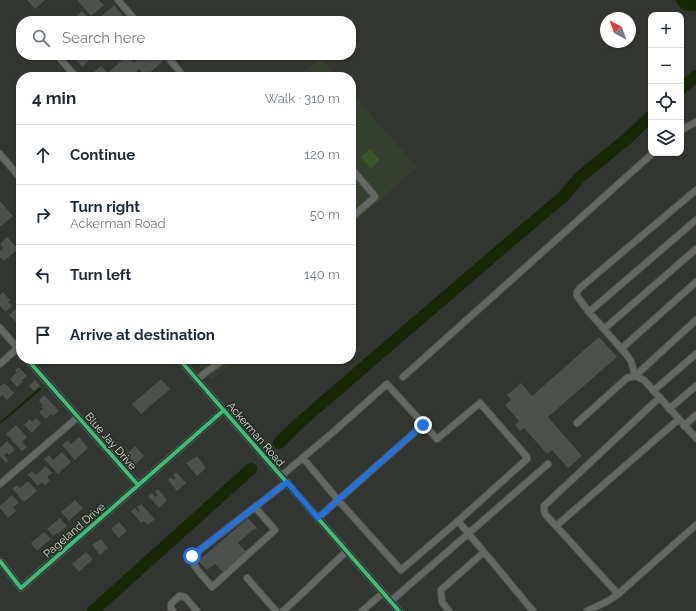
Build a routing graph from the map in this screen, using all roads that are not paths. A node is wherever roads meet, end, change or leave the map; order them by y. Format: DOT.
graph roads {
  1 [pos="118,0"];
  2 [pos="132,16"];
  3 [pos="61,60"];
  4 [pos="170,60"];
  5 [pos="72,72"];
  6 [pos="180,72"];
  7 [pos="696,122"];
  8 [pos="684,128"];
  9 [pos="650,156"];
  10 [pos="1,159"];
  11 [pos="16,174"];
  12 [pos="356,174"];
  13 [pos="696,190"];
  14 [pos="356,214"];
  15 [pos="696,220"];
  16 [pos="696,249"];
  17 [pos="696,282"];
  18 [pos="589,312"];
  19 [pos="696,320"];
  20 [pos="0,328"];
  21 [pos="604,329"];
  22 [pos="16,345"];
  23 [pos="622,348"];
  24 [pos="16,352"];
  25 [pos="696,354"];
  26 [pos="0,364"];
  27 [pos="31,364"];
  28 [pos="183,364"];
  29 [pos="217,364"];
  30 [pos="635,376"];
  31 [pos="403,377"];
  32 [pos="197,380"];
  33 [pos="696,386"];
  34 [pos="653,391"];
  35 [pos="660,397"];
  36 [pos="669,409"];
  37 [pos="224,410"];
  38 [pos="696,416"];
  39 [pos="78,417"];
  40 [pos="679,419"];
  41 [pos="577,423"];
  42 [pos="423,425"];
  43 [pos="684,426"];
  44 [pos="696,438"];
  45 [pos="303,458"];
  46 [pos="548,464"];
  47 [pos="281,476"];
  48 [pos="287,482"];
  49 [pos="0,484"];
  50 [pos="138,485"];
  51 [pos="338,500"];
  52 [pos="255,507"];
  53 [pos="318,518"];
  54 [pos="458,521"];
  55 [pos="696,525"];
  56 [pos="556,526"];
  57 [pos="469,534"];
  58 [pos="347,551"];
  59 [pos="484,552"];
  60 [pos="0,561"];
  61 [pos="247,578"];
  62 [pos="383,592"];
  63 [pos="618,594"];
  64 [pos="390,601"];
  65 [pos="173,611"];
  66 [pos="197,611"];
  67 [pos="276,611"];
  68 [pos="283,611"];
  69 [pos="362,611"];
  70 [pos="399,611"];
  71 [pos="449,611"];
  72 [pos="533,611"];
  73 [pos="587,611"];
  1 -- 2 [label="street"];
  3 -- 5 [label="street"];
  4 -- 6 [label="street"];
  7 -- 8 [label="street"];
  9 -- 31 [label="street"];
  10 -- 11 [label="street"];
  12 -- 14 [label="street"];
  13 -- 18 [label="street"];
  15 -- 18 [label="street"];
  16 -- 21 [label="street"];
  17 -- 23 [label="street"];
  18 -- 21 [label="street"];
  19 -- 30 [label="street"];
  20 -- 22 [label="street"];
  21 -- 23 [label="street"];
  23 -- 30 [label="street"];
  24 -- 26 [label="street"];
  25 -- 34 [label="street"];
  27 -- 39 [label="street, Blue Jay Drive"];
  28 -- 32 [label="street, Ackerman Road"];
  29 -- 32 [label="street"];
  30 -- 34 [label="street"];
  30 -- 41 [label="street"];
  32 -- 37 [label="street, Ackerman Road"];
  33 -- 36 [label="street"];
  34 -- 35 [label="street"];
  35 -- 36 [label="street"];
  35 -- 56 [label="street"];
  36 -- 40 [label="street"];
  37 -- 47 [label="street, Ackerman Road"];
  37 -- 50 [label="street, Blue Jay Drive"];
  38 -- 43 [label="street"];
  39 -- 49 [label="street"];
  39 -- 50 [label="street, Blue Jay Drive"];
  40 -- 43 [label="street"];
  40 -- 56 [label="street"];
  42 -- 45 [label="street"];
  42 -- 51 [label="street"];
  42 -- 54 [label="street"];
  43 -- 44 [label="street"];
  45 -- 47 [label="street"];
  45 -- 51 [label="street"];
  46 -- 57 [label="street"];
  47 -- 48 [label="street, Ackerman Road"];
  48 -- 52 [label="street"];
  48 -- 53 [label="street, Ackerman Road"];
  50 -- 60 [label="street, Pageland Drive"];
  51 -- 53 [label="street"];
  51 -- 54 [label="street"];
  52 -- 52 [label="street"];
  53 -- 58 [label="street, Ackerman Road"];
  54 -- 57 [label="street"];
  55 -- 63 [label="street"];
  56 -- 63 [label="street"];
  57 -- 59 [label="street"];
  57 -- 64 [label="street"];
  58 -- 62 [label="street, Ackerman Road"];
  58 -- 68 [label="street"];
  59 -- 71 [label="street"];
  59 -- 72 [label="street"];
  61 -- 67 [label="street"];
  62 -- 64 [label="street, Ackerman Road"];
  62 -- 69 [label="street"];
  63 -- 73 [label="street"];
  64 -- 70 [label="street, Ackerman Road"];
  65 -- 66 [label="street"];
}
